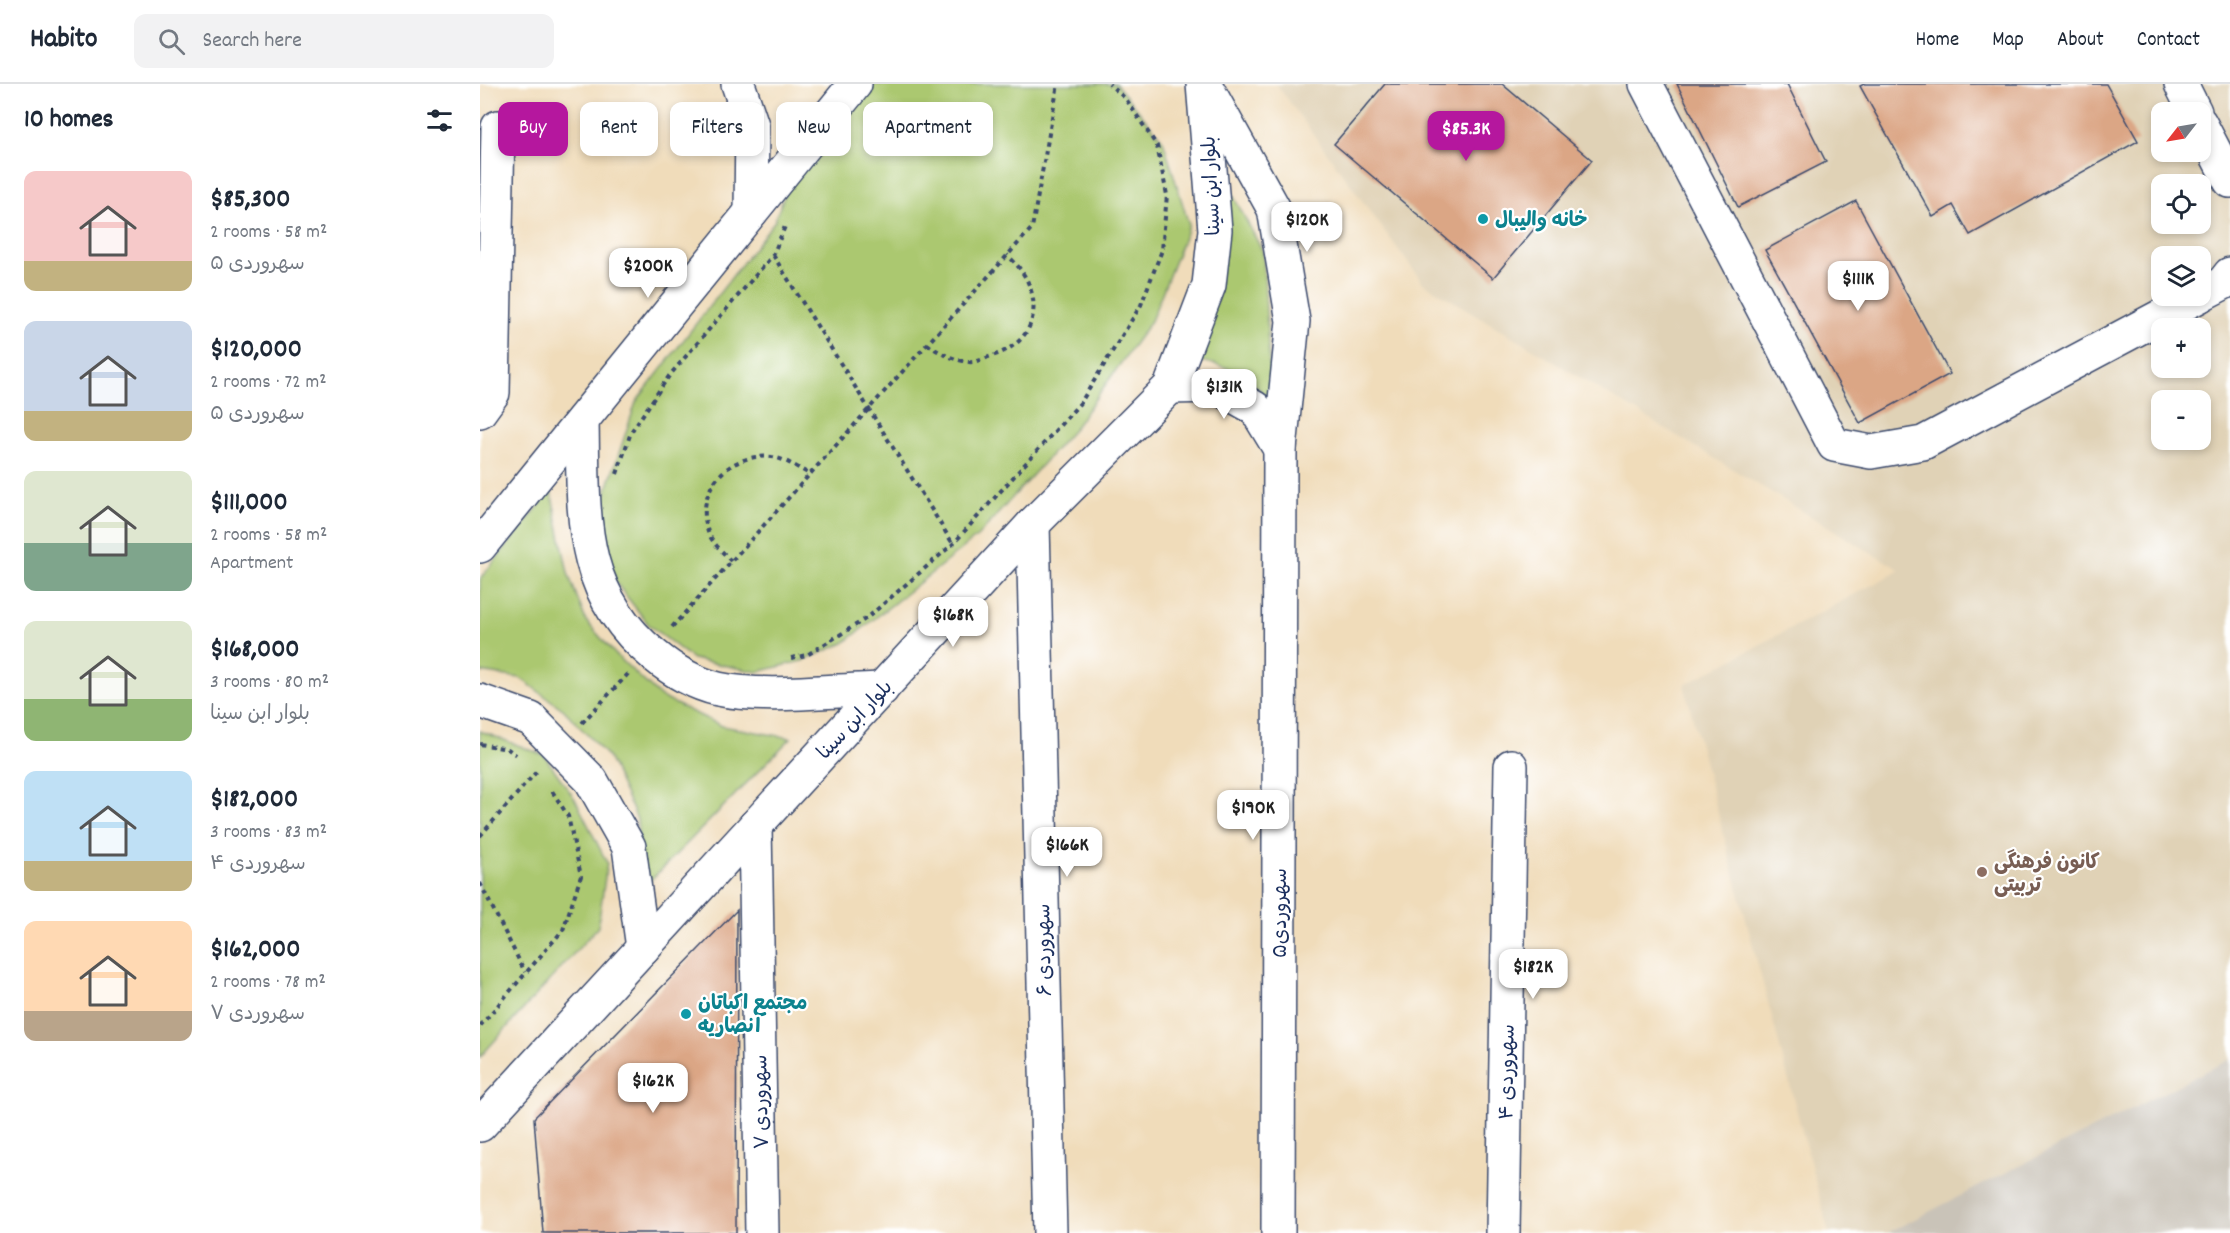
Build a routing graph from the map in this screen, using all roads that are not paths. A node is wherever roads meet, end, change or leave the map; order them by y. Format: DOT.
graph roads {
  1 [pos="738,84"];
  2 [pos="855,84"];
  3 [pos="1204,84"];
  4 [pos="1646,84"];
  5 [pos="2181,84"];
  6 [pos="2190,102"];
  7 [pos="498,127"];
  8 [pos="2211,144"];
  9 [pos="2230,181"];
  10 [pos="751,212"];
  11 [pos="2230,274"];
  12 [pos="2211,289"];
  13 [pos="2179,306"];
  14 [pos="1170,387"];
  15 [pos="480,411"];
  16 [pos="582,421"];
  17 [pos="1280,448"];
  18 [pos="1033,524"];
  19 [pos="480,546"];
  20 [pos="882,688"];
  21 [pos="480,702"];
  22 [pos="1511,766"];
  23 [pos="755,826"];
  24 [pos="643,948"];
  25 [pos="480,1125"];
  26 [pos="762,1233"];
  27 [pos="1050,1233"];
  28 [pos="1278,1233"];
  29 [pos="1503,1233"];
  1 -- 10 [label="street"];
  2 -- 10 [label="street"];
  3 -- 14 [label="street, بلوار ابن سینا"];
  3 -- 17 [label="street, سهروردی۵"];
  4 -- 13 [label="street"];
  5 -- 6 [label="street"];
  7 -- 15 [label="street"];
  8 -- 9 [label="street"];
  10 -- 16 [label="street"];
  11 -- 12 [label="street"];
  14 -- 17 [label="street"];
  14 -- 18 [label="street, بلوار ابن سینا"];
  16 -- 19 [label="street"];
  16 -- 20 [label="street"];
  17 -- 28 [label="street, سهروردی۵"];
  18 -- 20 [label="street, بلوار ابن سینا"];
  18 -- 27 [label="street, سهروردی ۶"];
  20 -- 23 [label="street, بلوار ابن سینا"];
  21 -- 24 [label="street"];
  22 -- 29 [label="street, سهروردی ۴"];
  23 -- 24 [label="street, بلوار ابن سینا"];
  23 -- 26 [label="street, سهروردی ۷"];
  24 -- 25 [label="street, بلوار ابن سینا"];
}
